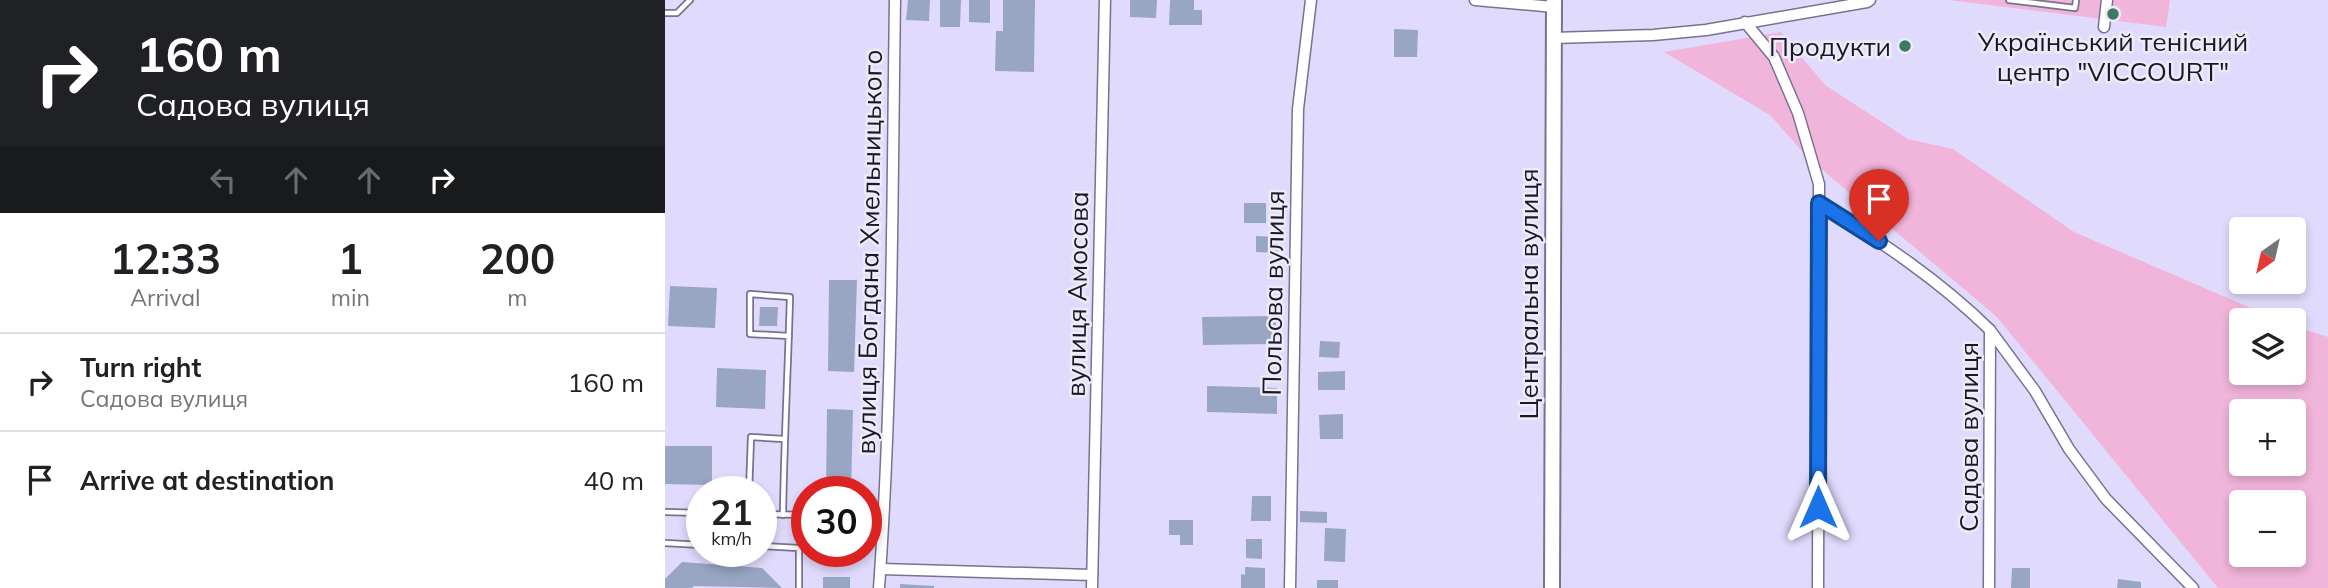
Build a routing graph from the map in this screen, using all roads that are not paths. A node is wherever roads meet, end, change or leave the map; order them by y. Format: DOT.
graph roads {
  1 [pos="689,0"];
  2 [pos="895,0"];
  3 [pos="1105,0"];
  4 [pos="1311,0"];
  5 [pos="1475,0"];
  6 [pos="1870,0"];
  7 [pos="2009,0"];
  8 [pos="2076,0"];
  9 [pos="2107,0"];
  10 [pos="1553,4"];
  11 [pos="665,13"];
  12 [pos="1745,22"];
  13 [pos="2104,27"];
  14 [pos="1553,38"];
  15 [pos="1819,203"];
  16 [pos="1990,330"];
  17 [pos="789,336"];
  18 [pos="784,439"];
  19 [pos="750,476"];
  20 [pos="665,512"];
  21 [pos="686,513"];
  22 [pos="777,515"];
  23 [pos="783,515"];
  24 [pos="791,515"];
  25 [pos="884,517"];
  26 [pos="665,544"];
  27 [pos="686,545"];
  28 [pos="777,547"];
  29 [pos="881,569"];
  30 [pos="1092,575"];
  31 [pos="799,588"];
  32 [pos="880,588"];
  33 [pos="1092,588"];
  34 [pos="1290,588"];
  35 [pos="1552,588"];
  36 [pos="1818,588"];
  37 [pos="1989,588"];
  38 [pos="2193,588"];
  1 -- 11 [label="lane"];
  2 -- 25 [label="street, вулиця Богдана Хмельницького"];
  3 -- 30 [label="street, вулиця Амосова"];
  4 -- 34 [label="street, Польова вулиця"];
  5 -- 10 [label="street"];
  6 -- 12 [label="street"];
  7 -- 8 [label="lane"];
  9 -- 13 [label="street"];
  10 -- 14 [label="main road, Центральна вулиця"];
  12 -- 14 [label="street"];
  12 -- 15 [label="street"];
  14 -- 35 [label="main road, Центральна вулиця"];
  15 -- 16 [label="street, Садова вулиця"];
  15 -- 36 [label="street"];
  16 -- 37 [label="street, Садова вулиця"];
  16 -- 38 [label="street"];
  17 -- 17 [label="lane"];
  17 -- 18 [label="lane"];
  18 -- 19 [label="lane"];
  18 -- 23 [label="lane"];
  20 -- 21 [label="lane"];
  22 -- 23 [label="lane"];
  23 -- 24 [label="lane"];
  25 -- 29 [label="street, вулиця Богдана Хмельницького"];
  26 -- 27 [label="lane"];
  28 -- 31 [label="lane"];
  29 -- 30 [label="street"];
  29 -- 32 [label="street, вулиця Богдана Хмельницького"];
  30 -- 33 [label="street, вулиця Амосова"];
}
